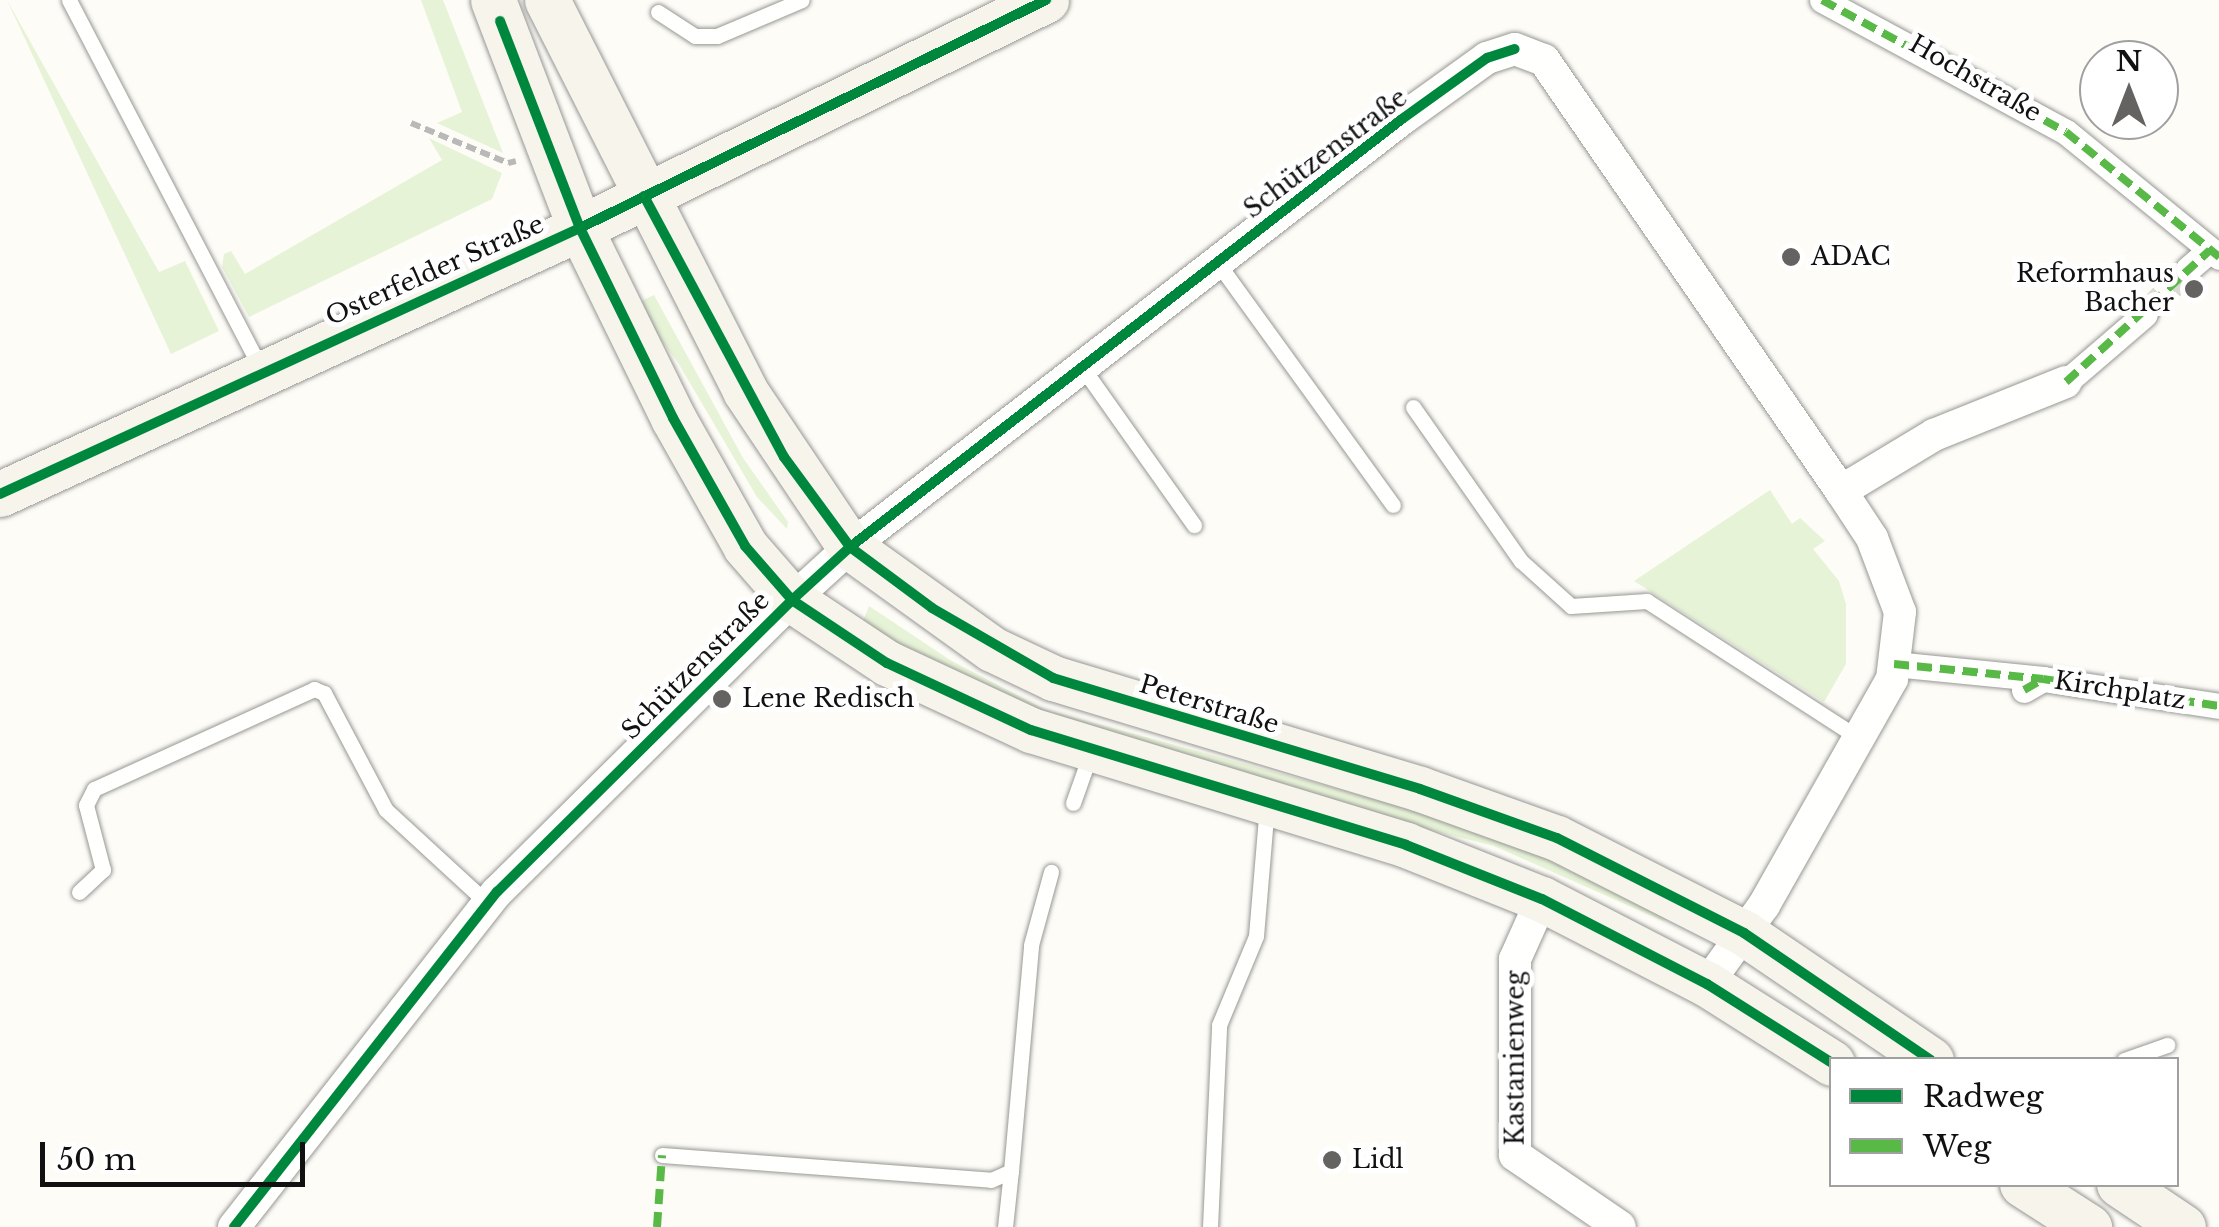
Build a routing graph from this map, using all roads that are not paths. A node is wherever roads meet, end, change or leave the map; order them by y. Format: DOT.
graph roads {
  1 [pos="69,0"];
  2 [pos="493,0"];
  3 [pos="547,0"];
  4 [pos="802,0"];
  5 [pos="1046,0"];
  6 [pos="1822,0"];
  7 [pos="658,12"];
  8 [pos="644,196"];
  9 [pos="580,228"];
  10 [pos="2215,254"];
  11 [pos="1217,262"];
  12 [pos="2188,270"];
  13 [pos="2144,314"];
  14 [pos="1082,367"];
  15 [pos="262,371"];
  16 [pos="2066,382"];
  17 [pos="1413,406"];
  18 [pos="1841,491"];
  19 [pos="0,494"];
  20 [pos="1393,505"];
  21 [pos="1194,525"];
  22 [pos="850,547"];
  23 [pos="792,600"];
  24 [pos="1894,664"];
  25 [pos="2219,706"];
  26 [pos="1859,738"];
  27 [pos="1092,751"];
  28 [pos="1267,802"];
  29 [pos="1073,803"];
  30 [pos="1051,872"];
  31 [pos="79,892"];
  32 [pos="1542,899"];
  33 [pos="488,904"];
  34 [pos="1744,934"];
  35 [pos="1707,984"];
  36 [pos="2166,1045"];
  37 [pos="1927,1057"];
  38 [pos="2132,1057"];
  39 [pos="1829,1062"];
  40 [pos="662,1155"];
  41 [pos="1011,1171"];
  42 [pos="2027,1187"];
  43 [pos="2123,1187"];
  44 [pos="234,1227"];
  45 [pos="1005,1227"];
  46 [pos="1210,1227"];
  47 [pos="1620,1227"];
  48 [pos="2089,1227"];
  49 [pos="2183,1227"];
  1 -- 15 [label="lane"];
  2 -- 9 [label="main road"];
  3 -- 8 [label="main road, Peterstraße"];
  4 -- 7 [label="lane"];
  5 -- 8 [label="main road, Osterfelder Straße"];
  6 -- 10 [label="street, Hochstraße"];
  8 -- 9 [label="main road, Osterfelder Straße"];
  8 -- 22 [label="main road, Peterstraße"];
  9 -- 15 [label="main road, Osterfelder Straße"];
  9 -- 23 [label="main road"];
  10 -- 12 [label="street, Hochstraße"];
  11 -- 14 [label="street, Schützenstraße"];
  11 -- 18 [label="street, Schützenstraße"];
  11 -- 20 [label="lane"];
  13 -- 16 [label="street"];
  14 -- 21 [label="lane"];
  14 -- 22 [label="street, Schützenstraße"];
  15 -- 19 [label="main road, Osterfelder Straße"];
  16 -- 18 [label="street"];
  17 -- 26 [label="lane"];
  18 -- 24 [label="street, Schützenstraße"];
  22 -- 23 [label="street, Schützenstraße"];
  22 -- 34 [label="main road, Peterstraße"];
  23 -- 27 [label="main road"];
  23 -- 33 [label="street, Schützenstraße"];
  24 -- 25 [label="street, Kirchplatz"];
  24 -- 26 [label="street, Schützenstraße"];
  26 -- 34 [label="street, Schützenstraße"];
  27 -- 28 [label="main road"];
  27 -- 29 [label="lane"];
  28 -- 32 [label="main road"];
  28 -- 46 [label="lane"];
  30 -- 41 [label="lane"];
  31 -- 33 [label="lane"];
  32 -- 35 [label="main road"];
  32 -- 47 [label="street, Kastanienweg"];
  33 -- 44 [label="street, Schützenstraße"];
  34 -- 35 [label="street, Schützenstraße"];
  34 -- 37 [label="main road, Peterstraße"];
  35 -- 39 [label="main road"];
  36 -- 38 [label="lane"];
  40 -- 41 [label="lane"];
  41 -- 45 [label="lane"];
  42 -- 48 [label="main road"];
  43 -- 49 [label="main road"];
}
